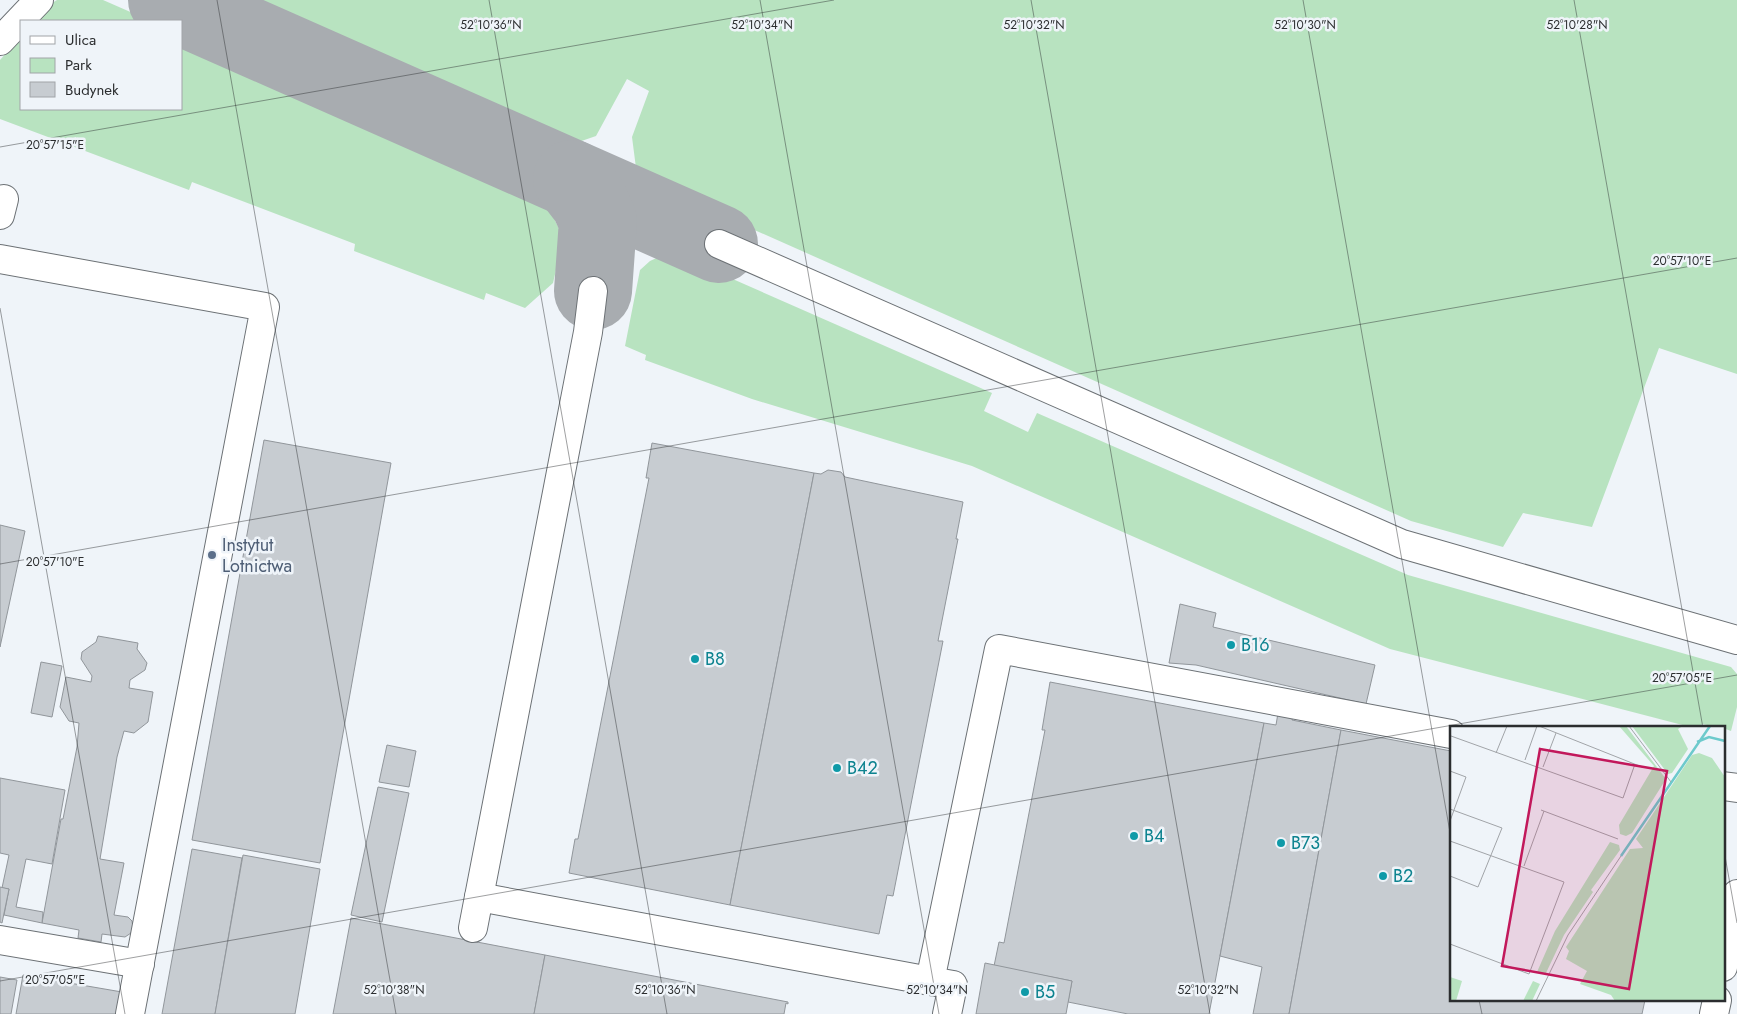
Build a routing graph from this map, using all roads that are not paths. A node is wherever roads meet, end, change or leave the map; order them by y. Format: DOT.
graph roads {
  1 [pos="39,0"];
  2 [pos="0,41"];
  3 [pos="719,244"];
  4 [pos="0,258"];
  5 [pos="593,291"];
  6 [pos="1737,640"];
  7 [pos="1450,734"];
  8 [pos="1724,786"];
  9 [pos="1737,788"];
  10 [pos="1737,894"];
  11 [pos="479,897"];
  12 [pos="473,928"];
  13 [pos="0,940"];
  14 [pos="1724,962"];
  15 [pos="140,964"];
  16 [pos="930,981"];
  17 [pos="130,1014"];
  18 [pos="947,1014"];
  1 -- 2 [label="street"];
  3 -- 6 [label="street"];
  4 -- 15 [label="street"];
  5 -- 11 [label="street"];
  7 -- 16 [label="street"];
  8 -- 9 [label="street"];
  10 -- 14 [label="street"];
  11 -- 12 [label="street"];
  11 -- 16 [label="street"];
  13 -- 15 [label="street"];
  15 -- 17 [label="street"];
  16 -- 18 [label="street"];
}
